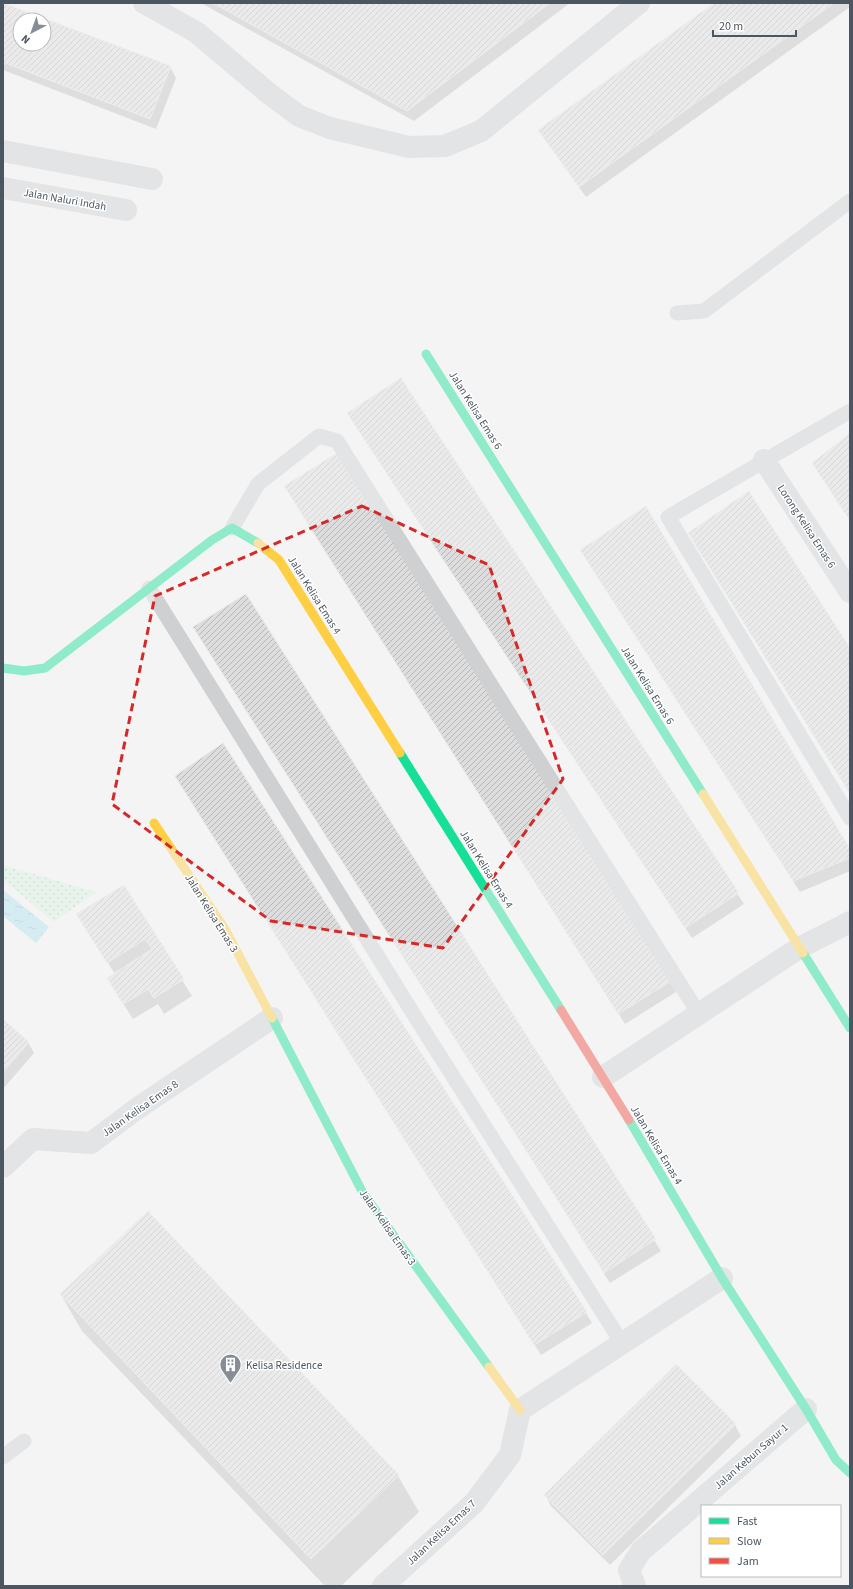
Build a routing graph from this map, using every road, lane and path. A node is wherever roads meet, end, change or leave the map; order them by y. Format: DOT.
graph roads {
  1 [pos="144,3"];
  2 [pos="628,7"];
  3 [pos="3,151"];
  4 [pos="152,179"];
  5 [pos="3,188"];
  6 [pos="850,202"];
  7 [pos="126,210"];
  8 [pos="677,313"];
  9 [pos="426,354"];
  10 [pos="850,411"];
  11 [pos="764,460"];
  12 [pos="232,528"];
  13 [pos="149,588"];
  14 [pos="850,592"];
  15 [pos="3,668"];
  16 [pos="850,818"];
  17 [pos="154,823"];
  18 [pos="850,922"];
  19 [pos="799,948"];
  20 [pos="699,1014"];
  21 [pos="272,1018"];
  22 [pos="850,1028"];
  23 [pos="603,1077"];
  24 [pos="3,1167"];
  25 [pos="722,1278"];
  26 [pos="622,1343"];
  27 [pos="806,1409"];
  28 [pos="520,1410"];
  29 [pos="24,1441"];
  30 [pos="3,1457"];
  31 [pos="850,1473"];
  32 [pos="631,1581"];
  33 [pos="383,1586"];
  1 -- 2 [label="street"];
  3 -- 4 [label="street"];
  5 -- 7 [label="street, Jalan Naluri Indah"];
  6 -- 8 [label="lane"];
  9 -- 19 [label="street, Jalan Kelisa Emas 6"];
  10 -- 11 [label="lane"];
  11 -- 14 [label="street, Lorong Kelisa Emas 6"];
  11 -- 16 [label="lane"];
  12 -- 13 [label="street"];
  12 -- 20 [label="lane"];
  12 -- 23 [label="street, Jalan Kelisa Emas 4"];
  13 -- 15 [label="street"];
  13 -- 26 [label="lane"];
  17 -- 21 [label="street, Jalan Kelisa Emas 3"];
  18 -- 19 [label="street"];
  19 -- 20 [label="street"];
  19 -- 22 [label="street, Jalan Kelisa Emas 6"];
  20 -- 23 [label="street"];
  21 -- 24 [label="street, Jalan Kelisa Emas 8"];
  21 -- 28 [label="street, Jalan Kelisa Emas 3"];
  23 -- 25 [label="street, Jalan Kelisa Emas 4"];
  25 -- 26 [label="street"];
  25 -- 27 [label="street, Jalan Kelisa Emas 4"];
  26 -- 28 [label="street"];
  27 -- 31 [label="street, Jalan Kelisa Emas 4"];
  27 -- 32 [label="street, Jalan Kebun Sayur 1"];
  28 -- 33 [label="street, Jalan Kelisa Emas 7"];
  29 -- 30 [label="lane"];
}
